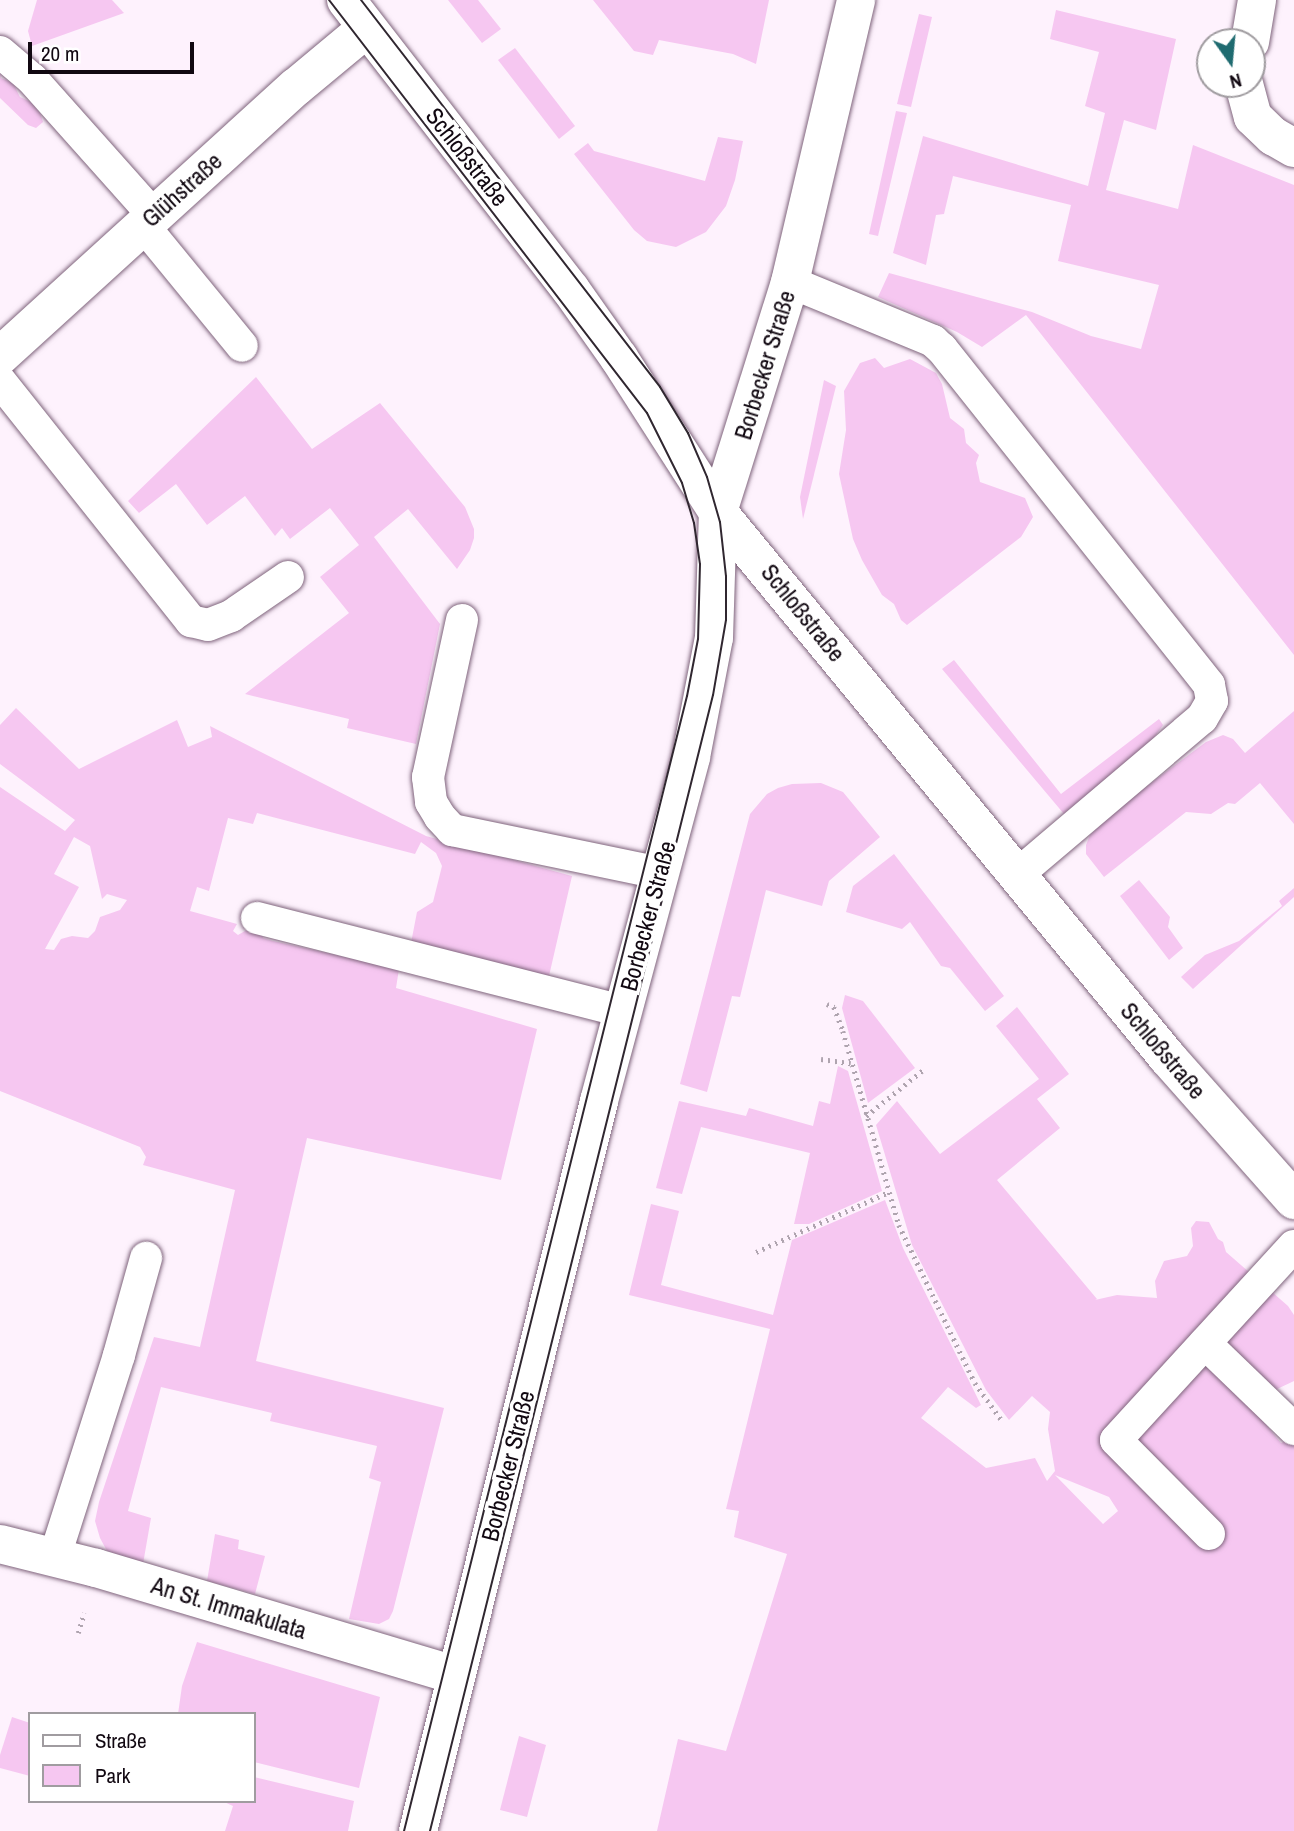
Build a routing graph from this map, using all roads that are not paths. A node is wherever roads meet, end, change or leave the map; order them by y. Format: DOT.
graph roads {
  1 [pos="856,0"];
  2 [pos="1258,0"];
  3 [pos="356,14"];
  4 [pos="1253,28"];
  5 [pos="0,52"];
  6 [pos="1248,98"];
  7 [pos="1294,148"];
  8 [pos="148,220"];
  9 [pos="790,282"];
  10 [pos="242,346"];
  11 [pos="0,356"];
  12 [pos="0,381"];
  13 [pos="718,512"];
  14 [pos="288,577"];
  15 [pos="462,620"];
  16 [pos="659,873"];
  17 [pos="1018,874"];
  18 [pos="257,918"];
  19 [pos="623,1011"];
  20 [pos="1294,1200"];
  21 [pos="1294,1246"];
  22 [pos="146,1258"];
  23 [pos="1205,1343"];
  24 [pos="1294,1429"];
  25 [pos="1209,1534"];
  26 [pos="0,1544"];
  27 [pos="55,1556"];
  28 [pos="456,1675"];
  29 [pos="418,1831"];
  1 -- 9 [label="street, Borbecker Straße"];
  2 -- 4 [label="street"];
  3 -- 8 [label="street, Glühstraße"];
  3 -- 13 [label="street, Schloßstraße"];
  5 -- 8 [label="lane"];
  6 -- 7 [label="street"];
  8 -- 10 [label="lane"];
  8 -- 11 [label="street, Glühstraße"];
  9 -- 13 [label="street, Borbecker Straße"];
  9 -- 17 [label="lane"];
  12 -- 14 [label="lane"];
  13 -- 16 [label="street, Borbecker Straße"];
  13 -- 17 [label="street, Schloßstraße"];
  15 -- 16 [label="lane"];
  16 -- 19 [label="street, Borbecker Straße"];
  17 -- 20 [label="street, Schloßstraße"];
  18 -- 19 [label="lane"];
  19 -- 28 [label="street, Borbecker Straße"];
  21 -- 23 [label="lane"];
  22 -- 27 [label="lane"];
  23 -- 24 [label="lane"];
  23 -- 25 [label="lane"];
  26 -- 27 [label="street, An St. Immakulata"];
  27 -- 28 [label="street, An St. Immakulata"];
  28 -- 29 [label="street, Borbecker Straße"];
}
